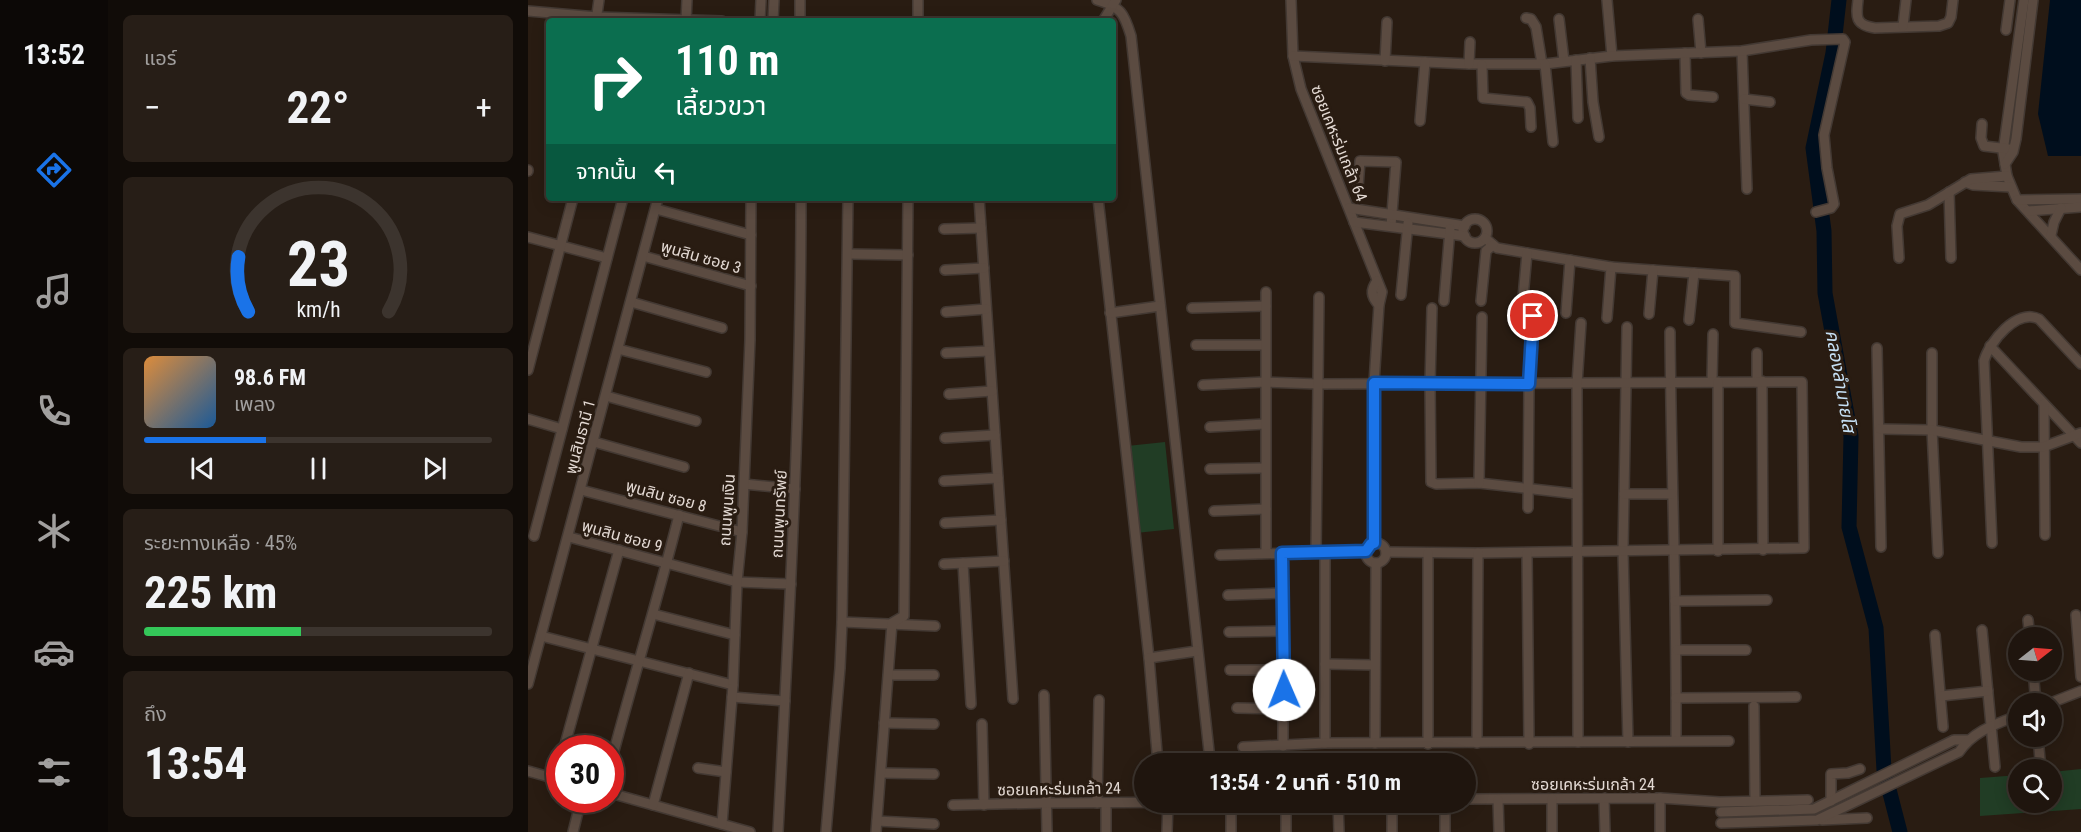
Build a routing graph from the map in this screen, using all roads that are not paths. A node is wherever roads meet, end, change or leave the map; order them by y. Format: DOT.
graph roads {
  1 [pos="599,0"];
  2 [pos="687,0"];
  3 [pos="761,0"];
  4 [pos="774,0"];
  5 [pos="800,0"];
  6 [pos="918,0"];
  7 [pos="1097,0"];
  8 [pos="1291,0"];
  9 [pos="1607,0"];
  10 [pos="1858,0"];
  11 [pos="1906,0"];
  12 [pos="1953,0"];
  13 [pos="2010,0"];
  14 [pos="2024,0"];
  15 [pos="2033,0"];
  16 [pos="1115,2"];
  17 [pos="528,11"];
  18 [pos="588,18"];
  19 [pos="596,18"];
  20 [pos="686,18"];
  21 [pos="760,18"];
  22 [pos="773,18"];
  23 [pos="800,18"];
  24 [pos="918,18"];
  25 [pos="1105,18"];
  26 [pos="1526,18"];
  27 [pos="1559,19"];
  28 [pos="1698,19"];
  29 [pos="1387,22"];
  30 [pos="1903,26"];
  31 [pos="2006,30"];
  32 [pos="2023,41"];
  33 [pos="1470,42"];
  34 [pos="1742,51"];
  35 [pos="1685,53"];
  36 [pos="1701,53"];
  37 [pos="1293,56"];
  38 [pos="1612,56"];
  39 [pos="1590,58"];
  40 [pos="1385,60"];
  41 [pos="1576,60"];
  42 [pos="1564,61"];
  43 [pos="1425,62"];
  44 [pos="1469,64"];
  45 [pos="1544,64"];
  46 [pos="1482,65"];
  47 [pos="1713,97"];
  48 [pos="1744,99"];
  49 [pos="1770,102"];
  50 [pos="1578,118"];
  51 [pos="1420,121"];
  52 [pos="1982,124"];
  53 [pos="1531,127"];
  54 [pos="1599,137"];
  55 [pos="1552,142"];
  56 [pos="2009,149"];
  57 [pos="2007,176"];
  58 [pos="1965,182"];
  59 [pos="1358,187"];
  60 [pos="2011,187"];
  61 [pos="1747,189"];
  62 [pos="1948,192"];
  63 [pos="2081,199"];
  64 [pos="2018,200"];
  65 [pos="572,201"];
  66 [pos="622,201"];
  67 [pos="657,201"];
  68 [pos="751,201"];
  69 [pos="801,201"];
  70 [pos="848,201"];
  71 [pos="908,201"];
  72 [pos="979,201"];
  73 [pos="1098,201"];
  74 [pos="2081,207"];
  75 [pos="1349,208"];
  76 [pos="2061,208"];
  77 [pos="656,209"];
  78 [pos="2028,210"];
  79 [pos="1816,212"];
  80 [pos="1392,215"];
  81 [pos="1409,217"];
  82 [pos="1354,222"];
  83 [pos="1450,224"];
  84 [pos="1391,226"];
  85 [pos="1465,226"];
  86 [pos="981,228"];
  87 [pos="944,229"];
  88 [pos="1408,229"];
  89 [pos="1449,234"];
  90 [pos="751,235"];
  91 [pos="2051,235"];
  92 [pos="528,236"];
  93 [pos="1465,236"];
  94 [pos="1485,238"];
  95 [pos="1493,245"];
  96 [pos="561,246"];
  97 [pos="1527,253"];
  98 [pos="849,254"];
  99 [pos="908,255"];
  100 [pos="643,256"];
  101 [pos="607,258"];
  102 [pos="1899,258"];
  103 [pos="1951,258"];
  104 [pos="1569,260"];
  105 [pos="1610,267"];
  106 [pos="984,268"];
  107 [pos="945,270"];
  108 [pos="1653,270"];
  109 [pos="2081,270"];
  110 [pos="1694,273"];
  111 [pos="1377,281"];
  112 [pos="751,286"];
  113 [pos="1266,292"];
  114 [pos="1401,295"];
  115 [pos="1319,297"];
  116 [pos="1444,301"];
  117 [pos="1481,301"];
  118 [pos="631,302"];
  119 [pos="1379,305"];
  120 [pos="1160,306"];
  121 [pos="1266,306"];
  122 [pos="1192,308"];
  123 [pos="1432,308"];
  124 [pos="987,309"];
  125 [pos="1522,309"];
  126 [pos="945,312"];
  127 [pos="1110,313"];
  128 [pos="1566,313"];
  129 [pos="1649,314"];
  130 [pos="1533,316"];
  131 [pos="1482,318"];
  132 [pos="1607,318"];
  133 [pos="1689,320"];
  134 [pos="1581,323"];
  135 [pos="1627,327"];
  136 [pos="722,328"];
  137 [pos="1670,332"];
  138 [pos="1801,332"];
  139 [pos="1713,334"];
  140 [pos="1197,345"];
  141 [pos="1265,345"];
  142 [pos="1990,346"];
  143 [pos="1877,348"];
  144 [pos="618,349"];
  145 [pos="989,351"];
  146 [pos="946,353"];
  147 [pos="1757,353"];
  148 [pos="1932,353"];
  149 [pos="2081,364"];
  150 [pos="528,370"];
  151 [pos="706,372"];
  152 [pos="1760,381"];
  153 [pos="1265,382"];
  154 [pos="1671,382"];
  155 [pos="1715,382"];
  156 [pos="1374,383"];
  157 [pos="1430,383"];
  158 [pos="1626,383"];
  159 [pos="1318,384"];
  160 [pos="1480,384"];
  161 [pos="1529,384"];
  162 [pos="1577,384"];
  163 [pos="1203,385"];
  164 [pos="992,391"];
  165 [pos="949,394"];
  166 [pos="606,396"];
  167 [pos="2044,404"];
  168 [pos="528,419"];
  169 [pos="696,421"];
  170 [pos="1265,424"];
  171 [pos="1210,427"];
  172 [pos="562,429"];
  173 [pos="1880,429"];
  174 [pos="1932,430"];
  175 [pos="995,435"];
  176 [pos="945,438"];
  177 [pos="2079,438"];
  178 [pos="1986,439"];
  179 [pos="594,442"];
  180 [pos="2043,447"];
  181 [pos="684,467"];
  182 [pos="1265,468"];
  183 [pos="1210,469"];
  184 [pos="998,478"];
  185 [pos="944,481"];
  186 [pos="1479,483"];
  187 [pos="744,484"];
  188 [pos="795,489"];
  189 [pos="1528,489"];
  190 [pos="581,490"];
  191 [pos="1577,494"];
  192 [pos="1624,494"];
  193 [pos="1672,494"];
  194 [pos="1528,508"];
  195 [pos="1266,509"];
  196 [pos="1214,511"];
  197 [pos="679,515"];
  198 [pos="1001,519"];
  199 [pos="945,523"];
  200 [pos="742,532"];
  201 [pos="2045,535"];
  202 [pos="534,536"];
  203 [pos="569,537"];
  204 [pos="1374,543"];
  205 [pos="1992,543"];
  206 [pos="1881,547"];
  207 [pos="619,550"];
  208 [pos="1763,550"];
  209 [pos="1366,551"];
  210 [pos="1623,551"];
  211 [pos="1672,551"];
  212 [pos="1718,551"];
  213 [pos="1321,552"];
  214 [pos="1386,552"];
  215 [pos="1527,552"];
  216 [pos="1577,552"];
  217 [pos="1938,552"];
  218 [pos="1266,553"];
  219 [pos="1282,553"];
  220 [pos="1428,553"];
  221 [pos="1478,554"];
  222 [pos="1220,555"];
  223 [pos="1004,561"];
  224 [pos="667,563"];
  225 [pos="963,563"];
  226 [pos="1376,563"];
  227 [pos="944,564"];
  228 [pos="736,582"];
  229 [pos="791,584"];
  230 [pos="1283,593"];
  231 [pos="1227,595"];
  232 [pos="1767,600"];
  233 [pos="1675,601"];
  234 [pos="653,614"];
  235 [pos="2076,615"];
  236 [pos="2028,620"];
  237 [pos="842,622"];
  238 [pos="892,623"];
  239 [pos="934,626"];
  240 [pos="2029,627"];
  241 [pos="1982,630"];
  242 [pos="1283,631"];
  243 [pos="1229,632"];
  244 [pos="735,635"];
  245 [pos="1935,635"];
  246 [pos="541,636"];
  247 [pos="591,650"];
  248 [pos="1677,650"];
  249 [pos="1746,650"];
  250 [pos="1197,651"];
  251 [pos="1149,658"];
  252 [pos="638,661"];
  253 [pos="1325,664"];
  254 [pos="1375,665"];
  255 [pos="1230,670"];
  256 [pos="1283,670"];
  257 [pos="689,673"];
  258 [pos="890,675"];
  259 [pos="934,675"];
  260 [pos="2081,677"];
  261 [pos="528,684"];
  262 [pos="733,686"];
  263 [pos="1988,691"];
  264 [pos="2081,691"];
  265 [pos="1044,695"];
  266 [pos="1941,696"];
  267 [pos="732,697"];
  268 [pos="1796,697"];
  269 [pos="1676,698"];
  270 [pos="2062,698"];
  271 [pos="1013,699"];
  272 [pos="1099,700"];
  273 [pos="785,701"];
  274 [pos="971,704"];
  275 [pos="1754,706"];
  276 [pos="1238,708"];
  277 [pos="1284,710"];
  278 [pos="2008,720"];
  279 [pos="884,723"];
  280 [pos="934,724"];
  281 [pos="982,724"];
  282 [pos="1942,727"];
  283 [pos="1991,727"];
  284 [pos="568,735"];
  285 [pos="618,735"];
  286 [pos="1676,740"];
  287 [pos="1967,740"];
  288 [pos="1729,741"];
  289 [pos="1578,742"];
  290 [pos="1628,742"];
  291 [pos="1325,743"];
  292 [pos="1375,743"];
  293 [pos="1477,743"];
  294 [pos="1428,744"];
  295 [pos="1529,744"];
  296 [pos="1283,746"];
  297 [pos="1243,747"];
  298 [pos="1209,751"];
  299 [pos="1157,753"];
  300 [pos="1995,767"];
  301 [pos="698,768"];
  302 [pos="1860,769"];
  303 [pos="528,771"];
  304 [pos="726,772"];
  305 [pos="881,773"];
  306 [pos="934,774"];
  307 [pos="546,776"];
  308 [pos="624,797"];
  309 [pos="1604,798"];
  310 [pos="1660,798"];
  311 [pos="1476,799"];
  312 [pos="1551,799"];
  313 [pos="1498,800"];
  314 [pos="1808,800"];
  315 [pos="1755,801"];
  316 [pos="1046,803"];
  317 [pos="1101,803"];
  318 [pos="1134,803"];
  319 [pos="1827,803"];
  320 [pos="653,805"];
  321 [pos="953,805"];
  322 [pos="984,805"];
  323 [pos="1720,807"];
  324 [pos="578,813"];
  325 [pos="1168,813"];
  326 [pos="1231,813"];
  327 [pos="1286,813"];
  328 [pos="1338,813"];
  329 [pos="1392,813"];
  330 [pos="1445,813"];
  331 [pos="1828,814"];
  332 [pos="1867,818"];
  333 [pos="1817,820"];
  334 [pos="877,821"];
  335 [pos="722,824"];
  336 [pos="934,824"];
  337 [pos="1721,827"];
  338 [pos="573,832"];
  339 [pos="750,832"];
  340 [pos="778,832"];
  341 [pos="826,832"];
  342 [pos="876,832"];
  343 [pos="1047,832"];
  344 [pos="1106,832"];
  345 [pos="1167,832"];
  346 [pos="1231,832"];
  347 [pos="1286,832"];
  348 [pos="1339,832"];
  349 [pos="1392,832"];
  350 [pos="1445,832"];
  351 [pos="1499,832"];
  352 [pos="1552,832"];
  353 [pos="1605,832"];
  354 [pos="1660,832"];
  1 -- 19 [label="street"];
  2 -- 20 [label="street"];
  3 -- 21 [label="street"];
  4 -- 22 [label="street"];
  5 -- 23 [label="street"];
  6 -- 24 [label="street"];
  7 -- 16 [label="street"];
  8 -- 37 [label="street, ซอยเคหะร่มเกล้า 64"];
  9 -- 38 [label="street"];
  10 -- 30 [label="street"];
  11 -- 30 [label="street"];
  12 -- 30 [label="street"];
  13 -- 31 [label="street"];
  14 -- 32 [label="street"];
  15 -- 32 [label="street"];
  16 -- 25 [label="street"];
  16 -- 120 [label="street"];
  17 -- 18 [label="street"];
  26 -- 45 [label="street"];
  27 -- 42 [label="street"];
  28 -- 36 [label="street"];
  29 -- 40 [label="street"];
  32 -- 56 [label="street"];
  33 -- 44 [label="street"];
  34 -- 36 [label="street"];
  34 -- 48 [label="street"];
  34 -- 79 [label="street"];
  35 -- 36 [label="street"];
  35 -- 38 [label="street"];
  35 -- 47 [label="street"];
  37 -- 40 [label="street"];
  37 -- 75 [label="street, ซอยเคหะร่มเกล้า 64"];
  38 -- 39 [label="street"];
  39 -- 41 [label="street"];
  39 -- 54 [label="street"];
  40 -- 43 [label="street"];
  41 -- 42 [label="street"];
  41 -- 50 [label="street"];
  42 -- 45 [label="street"];
  43 -- 44 [label="street"];
  43 -- 51 [label="street"];
  44 -- 46 [label="street"];
  45 -- 46 [label="street"];
  45 -- 55 [label="street"];
  46 -- 53 [label="street"];
  48 -- 49 [label="street"];
  48 -- 61 [label="street"];
  52 -- 56 [label="street"];
  56 -- 57 [label="street"];
  57 -- 58 [label="street"];
  57 -- 60 [label="street"];
  58 -- 60 [label="street"];
  58 -- 62 [label="street"];
  59 -- 80 [label="street"];
  60 -- 64 [label="street"];
  62 -- 102 [label="street"];
  62 -- 103 [label="street"];
  63 -- 64 [label="street"];
  64 -- 78 [label="street"];
  65 -- 96 [label="street"];
  66 -- 101 [label="street"];
  67 -- 77 [label="street, พูนสินธานี 1"];
  68 -- 90 [label="street, ถนนพูนเงิน"];
  69 -- 188 [label="street, ถนนพูนทรัพย์"];
  70 -- 98 [label="street"];
  71 -- 99 [label="street"];
  72 -- 86 [label="street"];
  73 -- 127 [label="street"];
  74 -- 76 [label="street"];
  75 -- 80 [label="street"];
  75 -- 82 [label="street, ซอยเคหะร่มเกล้า 64"];
  76 -- 78 [label="street"];
  76 -- 91 [label="street"];
  77 -- 90 [label="street"];
  77 -- 100 [label="street, พูนสินธานี 1"];
  78 -- 91 [label="street"];
  80 -- 81 [label="street"];
  80 -- 84 [label="street"];
  81 -- 83 [label="street"];
  81 -- 88 [label="street"];
  82 -- 84 [label="street"];
  82 -- 111 [label="street, ซอยเคหะร่มเกล้า 64"];
  83 -- 85 [label="street"];
  83 -- 89 [label="street"];
  84 -- 88 [label="street"];
  85 -- 93 [label="street"];
  85 -- 94 [label="street"];
  86 -- 87 [label="street"];
  86 -- 106 [label="street"];
  88 -- 89 [label="street"];
  88 -- 114 [label="street"];
  89 -- 93 [label="street"];
  89 -- 116 [label="street"];
  90 -- 112 [label="street, ถนนพูนเงิน"];
  91 -- 109 [label="street"];
  92 -- 96 [label="street"];
  93 -- 94 [label="street"];
  94 -- 95 [label="street"];
  95 -- 97 [label="street"];
  95 -- 117 [label="street"];
  96 -- 101 [label="street"];
  96 -- 150 [label="street"];
  97 -- 104 [label="street"];
  97 -- 125 [label="street"];
  98 -- 99 [label="street"];
  98 -- 237 [label="street"];
  99 -- 238 [label="street"];
  100 -- 112 [label="street, พูนสิน ซอย 3"];
  100 -- 118 [label="street, พูนสินธานี 1"];
  101 -- 172 [label="street"];
  104 -- 105 [label="street"];
  104 -- 128 [label="street"];
  105 -- 108 [label="street"];
  105 -- 132 [label="street"];
  106 -- 107 [label="street"];
  106 -- 124 [label="street"];
  108 -- 110 [label="street"];
  108 -- 129 [label="street"];
  110 -- 133 [label="street"];
  110 -- 138 [label="street"];
  111 -- 119 [label="street, ซอยเคหะร่มเกล้า 64"];
  111 -- 119 [label="street"];
  112 -- 187 [label="street, ถนนพูนเงิน"];
  113 -- 121 [label="street"];
  115 -- 159 [label="street"];
  118 -- 136 [label="street"];
  118 -- 144 [label="street, พูนสินธานี 1"];
  119 -- 156 [label="street"];
  120 -- 127 [label="street"];
  120 -- 250 [label="street"];
  121 -- 122 [label="street"];
  121 -- 141 [label="street"];
  123 -- 157 [label="street"];
  124 -- 126 [label="street"];
  124 -- 145 [label="street"];
  127 -- 251 [label="street"];
  130 -- 161 [label="street"];
  131 -- 160 [label="street"];
  134 -- 162 [label="street"];
  135 -- 158 [label="street"];
  137 -- 154 [label="street"];
  139 -- 155 [label="street"];
  140 -- 141 [label="street"];
  141 -- 153 [label="street"];
  142 -- 149 [label="street"];
  142 -- 167 [label="street"];
  142 -- 178 [label="street"];
  143 -- 173 [label="street"];
  144 -- 151 [label="street"];
  144 -- 166 [label="street, พูนสินธานี 1"];
  145 -- 146 [label="street"];
  145 -- 164 [label="street"];
  147 -- 152 [label="street"];
  148 -- 174 [label="street"];
  152 -- 155 [label="street"];
  152 -- 208 [label="street"];
  152 -- 208 [label="street"];
  153 -- 159 [label="street"];
  153 -- 163 [label="street"];
  153 -- 170 [label="street"];
  154 -- 155 [label="street"];
  154 -- 158 [label="street"];
  154 -- 193 [label="street"];
  155 -- 212 [label="street"];
  156 -- 157 [label="street"];
  156 -- 159 [label="street"];
  156 -- 204 [label="street"];
  157 -- 160 [label="street"];
  157 -- 186 [label="street"];
  158 -- 162 [label="street"];
  158 -- 192 [label="street"];
  159 -- 213 [label="street"];
  160 -- 161 [label="street"];
  160 -- 186 [label="street"];
  161 -- 162 [label="street"];
  161 -- 189 [label="street"];
  162 -- 191 [label="street"];
  164 -- 165 [label="street"];
  164 -- 175 [label="street"];
  166 -- 169 [label="street"];
  166 -- 179 [label="street, พูนสินธานี 1"];
  167 -- 177 [label="street"];
  167 -- 180 [label="street"];
  168 -- 172 [label="street"];
  170 -- 171 [label="street"];
  170 -- 182 [label="street"];
  172 -- 202 [label="street"];
  173 -- 174 [label="street"];
  173 -- 206 [label="street"];
  174 -- 178 [label="street"];
  174 -- 217 [label="street"];
  175 -- 176 [label="street"];
  175 -- 184 [label="street"];
  177 -- 180 [label="street"];
  178 -- 180 [label="street"];
  178 -- 205 [label="street"];
  179 -- 181 [label="street"];
  179 -- 190 [label="street, พูนสินธานี 1"];
  180 -- 201 [label="street"];
  182 -- 183 [label="street"];
  182 -- 195 [label="street"];
  184 -- 185 [label="street"];
  184 -- 198 [label="street"];
  186 -- 189 [label="street"];
  187 -- 188 [label="street"];
  187 -- 200 [label="street, ถนนพูนเงิน"];
  188 -- 229 [label="street, ถนนพูนทรัพย์"];
  189 -- 191 [label="street"];
  189 -- 194 [label="street"];
  190 -- 197 [label="street, พูนสิน ซอย 8"];
  190 -- 203 [label="street, พูนสินธานี 1"];
  191 -- 216 [label="street"];
  192 -- 193 [label="street"];
  192 -- 210 [label="street"];
  193 -- 211 [label="street"];
  195 -- 196 [label="street"];
  195 -- 218 [label="street"];
  197 -- 200 [label="street, พูนสิน ซอย 8"];
  197 -- 224 [label="street"];
  198 -- 199 [label="street"];
  198 -- 223 [label="street"];
  200 -- 228 [label="street, ถนนพูนเงิน"];
  203 -- 207 [label="street, พูนสิน ซอย 9"];
  203 -- 246 [label="street, พูนสินธานี 1"];
  204 -- 209 [label="street"];
  204 -- 214 [label="street"];
  207 -- 224 [label="street, พูนสิน ซอย 9"];
  207 -- 247 [label="street"];
  208 -- 212 [label="street"];
  209 -- 213 [label="street"];
  209 -- 226 [label="street"];
  210 -- 211 [label="street"];
  210 -- 216 [label="street"];
  210 -- 290 [label="street"];
  211 -- 212 [label="street"];
  211 -- 233 [label="street"];
  213 -- 219 [label="street"];
  213 -- 253 [label="street"];
  214 -- 220 [label="street"];
  214 -- 226 [label="street"];
  215 -- 216 [label="street"];
  215 -- 221 [label="street"];
  215 -- 295 [label="street"];
  216 -- 289 [label="street"];
  218 -- 219 [label="street"];
  218 -- 222 [label="street"];
  219 -- 230 [label="street"];
  220 -- 221 [label="street"];
  220 -- 294 [label="street"];
  221 -- 293 [label="street"];
  223 -- 225 [label="street"];
  223 -- 271 [label="street"];
  224 -- 228 [label="street, พูนสิน ซอย 9"];
  224 -- 234 [label="street"];
  225 -- 227 [label="street"];
  225 -- 274 [label="street"];
  226 -- 254 [label="street"];
  228 -- 229 [label="street, พูนสิน ซอย 9"];
  228 -- 244 [label="street, ถนนพูนเงิน"];
  229 -- 273 [label="street, ถนนพูนทรัพย์"];
  230 -- 231 [label="street"];
  230 -- 242 [label="street"];
  232 -- 233 [label="street"];
  233 -- 248 [label="street"];
  234 -- 244 [label="street"];
  234 -- 252 [label="street"];
  235 -- 260 [label="street"];
  236 -- 240 [label="street"];
  237 -- 238 [label="street"];
  237 -- 341 [label="street"];
  238 -- 239 [label="street"];
  238 -- 258 [label="street"];
  241 -- 263 [label="street"];
  242 -- 243 [label="street"];
  242 -- 256 [label="street"];
  244 -- 262 [label="street, ถนนพูนเงิน"];
  245 -- 266 [label="street"];
  246 -- 247 [label="street"];
  246 -- 261 [label="street, พูนสินธานี 1"];
  247 -- 252 [label="street"];
  247 -- 284 [label="street"];
  248 -- 249 [label="street"];
  248 -- 269 [label="street"];
  250 -- 251 [label="street"];
  250 -- 298 [label="street"];
  251 -- 299 [label="street"];
  252 -- 257 [label="street"];
  252 -- 285 [label="street"];
  253 -- 254 [label="street"];
  253 -- 291 [label="street"];
  254 -- 292 [label="street"];
  255 -- 256 [label="street"];
  256 -- 277 [label="street"];
  257 -- 262 [label="street"];
  257 -- 320 [label="street"];
  258 -- 259 [label="street"];
  258 -- 279 [label="street"];
  262 -- 267 [label="street, ถนนพูนเงิน"];
  263 -- 266 [label="street"];
  263 -- 283 [label="street"];
  264 -- 270 [label="street"];
  265 -- 316 [label="street"];
  266 -- 282 [label="street"];
  267 -- 273 [label="street"];
  267 -- 304 [label="street, ถนนพูนเงิน"];
  268 -- 269 [label="street"];
  269 -- 286 [label="street"];
  272 -- 317 [label="street"];
  273 -- 340 [label="street, ถนนพูนทรัพย์"];
  275 -- 315 [label="street"];
  276 -- 277 [label="street"];
  277 -- 296 [label="street"];
  278 -- 283 [label="street"];
  279 -- 280 [label="street"];
  279 -- 305 [label="street"];
  281 -- 322 [label="street"];
  283 -- 287 [label="street"];
  283 -- 300 [label="street"];
  286 -- 288 [label="street"];
  286 -- 290 [label="street"];
  287 -- 319 [label="street"];
  287 -- 331 [label="street"];
  289 -- 290 [label="street"];
  289 -- 295 [label="street"];
  291 -- 292 [label="street"];
  291 -- 296 [label="street"];
  292 -- 294 [label="street"];
  293 -- 294 [label="street"];
  293 -- 295 [label="street"];
  296 -- 297 [label="street"];
  301 -- 304 [label="street"];
  302 -- 319 [label="street"];
  303 -- 307 [label="street"];
  304 -- 335 [label="street, ถนนพูนเงิน"];
  305 -- 306 [label="street"];
  305 -- 334 [label="street"];
  308 -- 320 [label="street"];
  309 -- 310 [label="street, ซอยเคหะร่มเกล้า 24"];
  309 -- 312 [label="street, ซอยเคหะร่มเกล้า 24"];
  309 -- 353 [label="street"];
  310 -- 323 [label="street, ซอยเคหะร่มเกล้า 24"];
  310 -- 354 [label="street"];
  311 -- 313 [label="street, ซอยเคหะร่มเกล้า 24"];
  312 -- 313 [label="street, ซอยเคหะร่มเกล้า 24"];
  312 -- 352 [label="street"];
  313 -- 351 [label="street"];
  314 -- 315 [label="street"];
  315 -- 323 [label="street"];
  316 -- 317 [label="street, ซอยเคหะร่มเกล้า 24"];
  316 -- 322 [label="street, ซอยเคหะร่มเกล้า 24"];
  316 -- 343 [label="street"];
  317 -- 318 [label="street, ซอยเคหะร่มเกล้า 24"];
  317 -- 344 [label="street"];
  319 -- 323 [label="street"];
  319 -- 331 [label="street"];
  320 -- 335 [label="street"];
  321 -- 322 [label="street, ซอยเคหะร่มเกล้า 24"];
  323 -- 337 [label="street"];
  324 -- 338 [label="street"];
  325 -- 345 [label="street"];
  326 -- 346 [label="street"];
  327 -- 347 [label="street"];
  328 -- 348 [label="street"];
  329 -- 349 [label="street"];
  330 -- 350 [label="street"];
  331 -- 333 [label="street"];
  332 -- 333 [label="street"];
  333 -- 337 [label="street"];
  334 -- 336 [label="street"];
  334 -- 342 [label="street"];
  335 -- 339 [label="street"];
}
